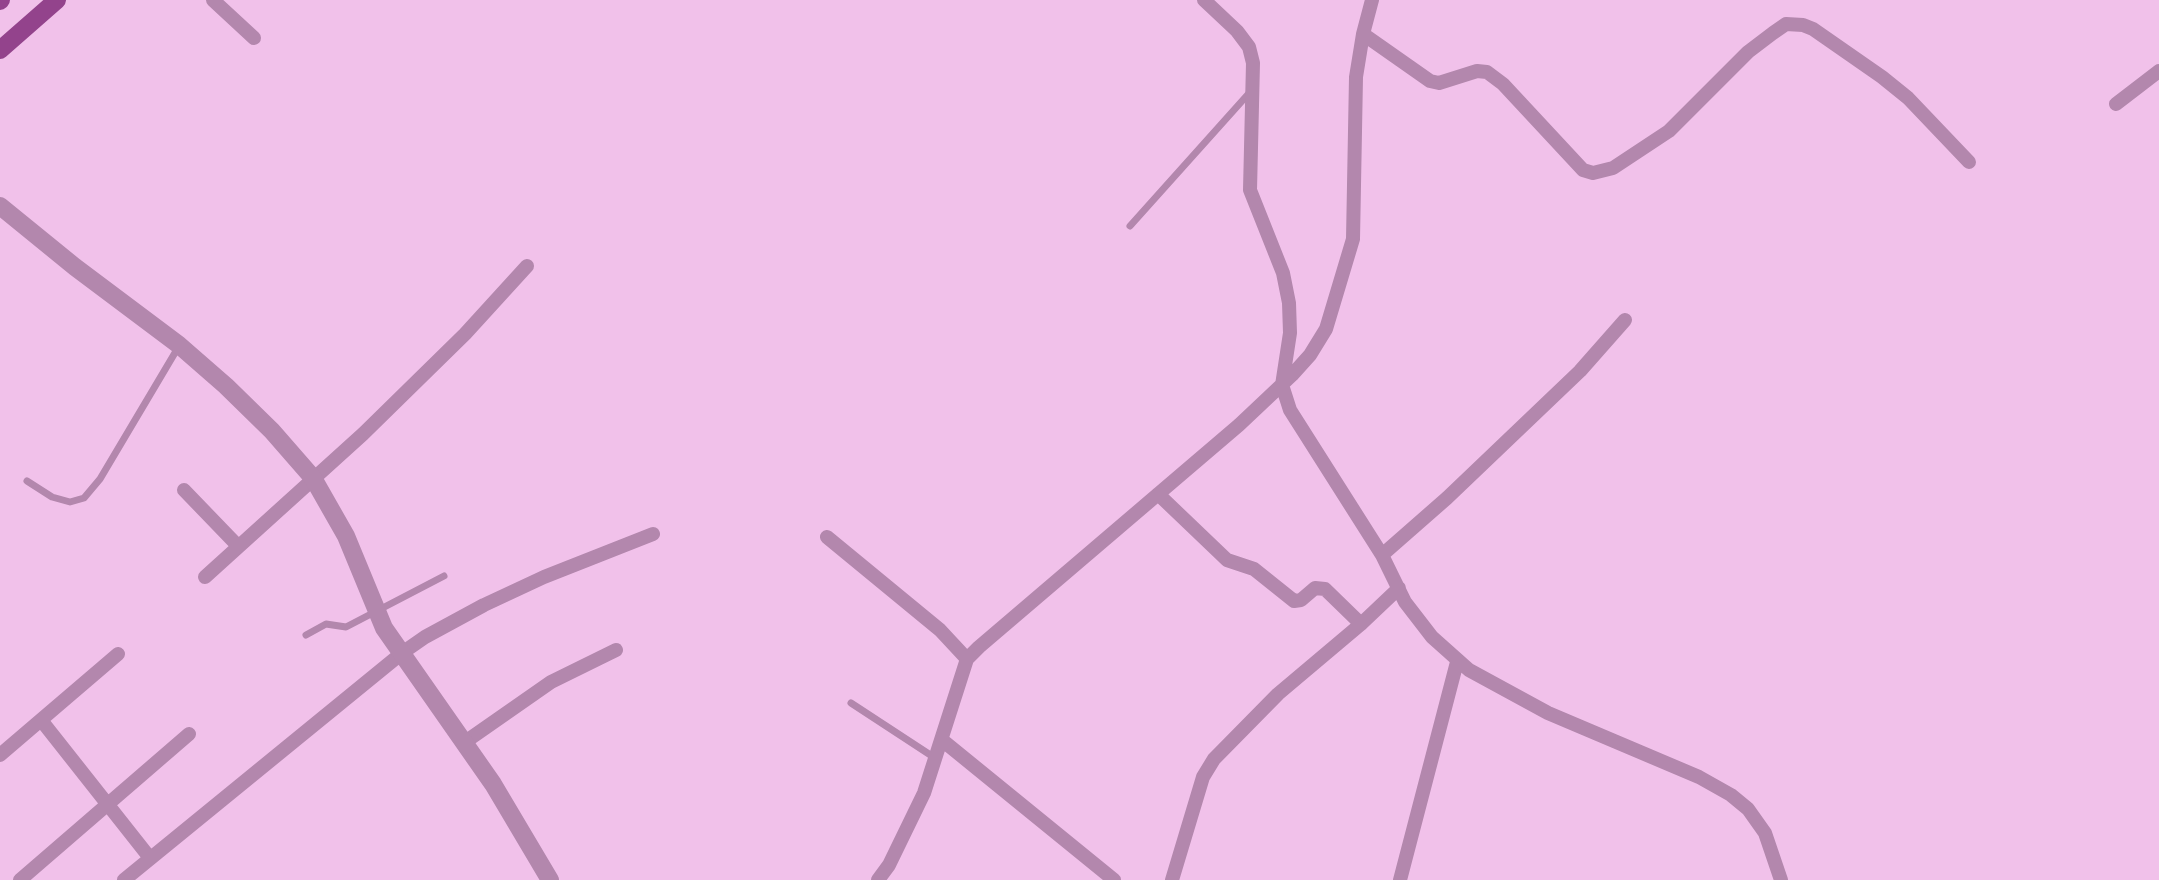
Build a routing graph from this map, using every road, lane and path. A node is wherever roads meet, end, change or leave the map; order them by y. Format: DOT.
graph roads {
  1 [pos="57,0"];
  2 [pos="213,0"];
  3 [pos="1204,0"];
  4 [pos="1372,0"];
  5 [pos="1363,34"];
  6 [pos="254,38"];
  7 [pos="0,50"];
  8 [pos="2159,71"];
  9 [pos="1252,89"];
  10 [pos="2116,104"];
  11 [pos="1969,162"];
  12 [pos="0,206"];
  13 [pos="1130,226"];
  14 [pos="527,266"];
  15 [pos="1625,320"];
  16 [pos="179,345"];
  17 [pos="1282,385"];
  18 [pos="313,478"];
  19 [pos="27,481"];
  20 [pos="184,490"];
  21 [pos="1158,494"];
  22 [pos="653,534"];
  23 [pos="827,537"];
  24 [pos="238,546"];
  25 [pos="1382,555"];
  26 [pos="444,576"];
  27 [pos="205,577"];
  28 [pos="1399,587"];
  29 [pos="377,610"];
  30 [pos="1361,624"];
  31 [pos="306,635"];
  32 [pos="616,650"];
  33 [pos="401,653"];
  34 [pos="118,654"];
  35 [pos="967,659"];
  36 [pos="1457,662"];
  37 [pos="851,703"];
  38 [pos="41,720"];
  39 [pos="189,734"];
  40 [pos="942,740"];
  41 [pos="465,742"];
  42 [pos="0,755"];
  43 [pos="936,758"];
  44 [pos="107,804"];
  45 [pos="150,858"];
  46 [pos="133,878"];
  47 [pos="20,880"];
  48 [pos="550,880"];
  49 [pos="878,880"];
  50 [pos="1114,880"];
  51 [pos="1172,880"];
  52 [pos="1400,880"];
  53 [pos="1781,880"];
  1 -- 7 [label="main road"];
  2 -- 6 [label="street"];
  3 -- 9 [label="street"];
  4 -- 5 [label="street"];
  5 -- 11 [label="street"];
  5 -- 17 [label="street"];
  8 -- 10 [label="street"];
  9 -- 13 [label="lane"];
  9 -- 17 [label="street"];
  12 -- 16 [label="street"];
  14 -- 18 [label="street"];
  15 -- 25 [label="street"];
  16 -- 18 [label="street"];
  16 -- 19 [label="lane"];
  17 -- 21 [label="street"];
  17 -- 25 [label="street"];
  18 -- 24 [label="street"];
  18 -- 29 [label="street"];
  20 -- 24 [label="street"];
  21 -- 30 [label="street"];
  21 -- 35 [label="street"];
  22 -- 33 [label="street"];
  23 -- 35 [label="street"];
  24 -- 27 [label="street"];
  25 -- 28 [label="street"];
  26 -- 29 [label="lane"];
  28 -- 30 [label="street"];
  28 -- 36 [label="street"];
  29 -- 31 [label="lane"];
  29 -- 33 [label="street"];
  30 -- 51 [label="street"];
  32 -- 41 [label="street"];
  33 -- 41 [label="street"];
  33 -- 45 [label="street"];
  34 -- 38 [label="street"];
  35 -- 40 [label="street"];
  36 -- 52 [label="street"];
  36 -- 53 [label="street"];
  37 -- 43 [label="lane"];
  38 -- 42 [label="street"];
  38 -- 44 [label="street"];
  39 -- 44 [label="street"];
  40 -- 43 [label="street"];
  40 -- 50 [label="street"];
  41 -- 48 [label="street"];
  43 -- 49 [label="street"];
  44 -- 45 [label="street"];
  44 -- 47 [label="street"];
  45 -- 46 [label="street"];
}
